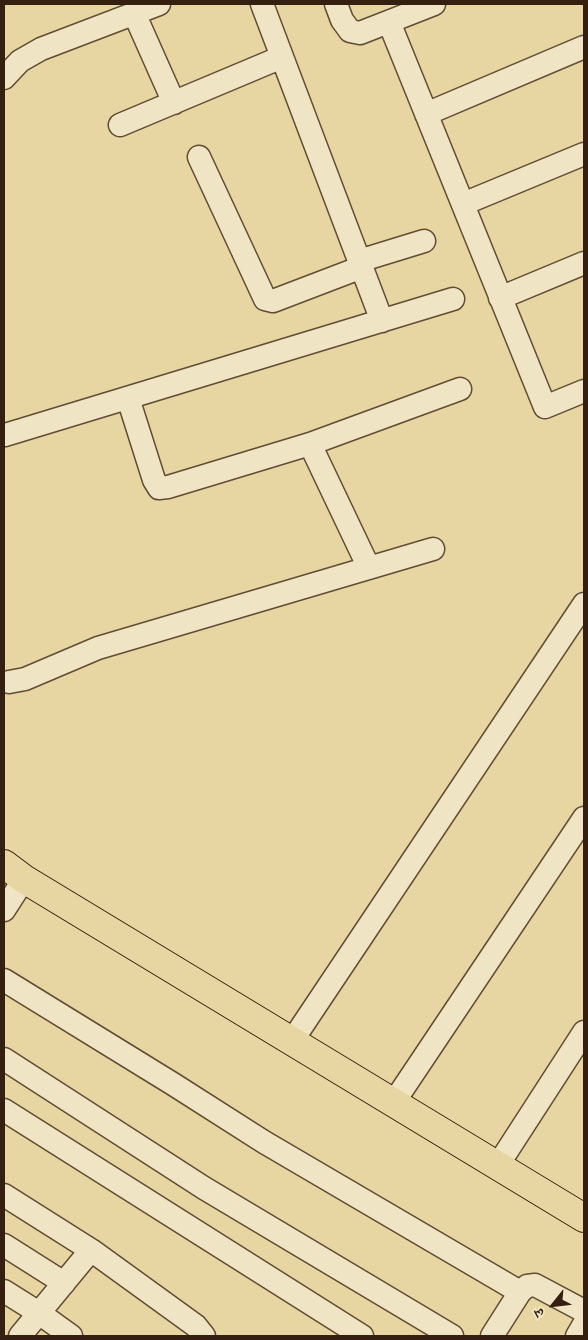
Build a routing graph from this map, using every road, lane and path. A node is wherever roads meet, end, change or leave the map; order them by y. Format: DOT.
graph roads {
  1 [pos="159,4"];
  2 [pos="262,4"];
  3 [pos="336,4"];
  4 [pos="434,4"];
  5 [pos="134,13"];
  6 [pos="389,22"];
  7 [pos="584,48"];
  8 [pos="282,57"];
  9 [pos="4,78"];
  10 [pos="174,103"];
  11 [pos="426,114"];
  12 [pos="120,125"];
  13 [pos="584,154"];
  14 [pos="199,157"];
  15 [pos="463,204"];
  16 [pos="424,241"];
  17 [pos="584,263"];
  18 [pos="360,264"];
  19 [pos="500,298"];
  20 [pos="453,299"];
  21 [pos="382,321"];
  22 [pos="460,389"];
  23 [pos="584,391"];
  24 [pos="128,398"];
  25 [pos="4,435"];
  26 [pos="310,444"];
  27 [pos="433,549"];
  28 [pos="369,568"];
  29 [pos="584,604"];
  30 [pos="9,682"];
  31 [pos="584,818"];
  32 [pos="14,871"];
  33 [pos="4,910"];
  34 [pos="4,980"];
  35 [pos="584,1032"];
  36 [pos="292,1041"];
  37 [pos="4,1059"];
  38 [pos="394,1102"];
  39 [pos="4,1110"];
  40 [pos="498,1165"];
  41 [pos="4,1195"];
  42 [pos="582,1212"];
  43 [pos="4,1245"];
  44 [pos="91,1250"];
  45 [pos="64,1283"];
  46 [pos="4,1291"];
  47 [pos="520,1292"];
  48 [pos="584,1311"];
  49 [pos="39,1313"];
  50 [pos="584,1324"];
  51 [pos="20,1336"];
  52 [pos="71,1336"];
  53 [pos="204,1336"];
  54 [pos="362,1336"];
  55 [pos="452,1336"];
  56 [pos="492,1336"];
  57 [pos="576,1336"];
  1 -- 5 [label="street"];
  2 -- 8 [label="street"];
  3 -- 6 [label="street"];
  4 -- 6 [label="street"];
  5 -- 9 [label="street"];
  5 -- 10 [label="street"];
  6 -- 11 [label="street"];
  7 -- 11 [label="street"];
  8 -- 10 [label="street"];
  8 -- 18 [label="street"];
  10 -- 12 [label="street"];
  11 -- 15 [label="street"];
  13 -- 15 [label="street"];
  14 -- 18 [label="street"];
  15 -- 19 [label="street"];
  16 -- 18 [label="street"];
  17 -- 19 [label="street"];
  18 -- 21 [label="street"];
  19 -- 23 [label="street"];
  20 -- 21 [label="street"];
  21 -- 24 [label="street"];
  22 -- 26 [label="street"];
  24 -- 25 [label="street"];
  24 -- 26 [label="street"];
  26 -- 28 [label="street"];
  27 -- 28 [label="street"];
  28 -- 30 [label="street"];
  29 -- 36 [label="street"];
  31 -- 38 [label="street"];
  32 -- 33 [label="street"];
  32 -- 36 [label="main road"];
  34 -- 47 [label="street"];
  35 -- 40 [label="street"];
  36 -- 38 [label="main road"];
  37 -- 55 [label="street"];
  38 -- 40 [label="main road"];
  39 -- 54 [label="street"];
  40 -- 42 [label="main road"];
  41 -- 44 [label="street"];
  43 -- 45 [label="street"];
  44 -- 45 [label="street"];
  44 -- 53 [label="street"];
  45 -- 49 [label="street"];
  46 -- 49 [label="street"];
  47 -- 48 [label="street"];
  47 -- 56 [label="street"];
  49 -- 51 [label="street"];
  49 -- 52 [label="street"];
  50 -- 57 [label="street"];
}
